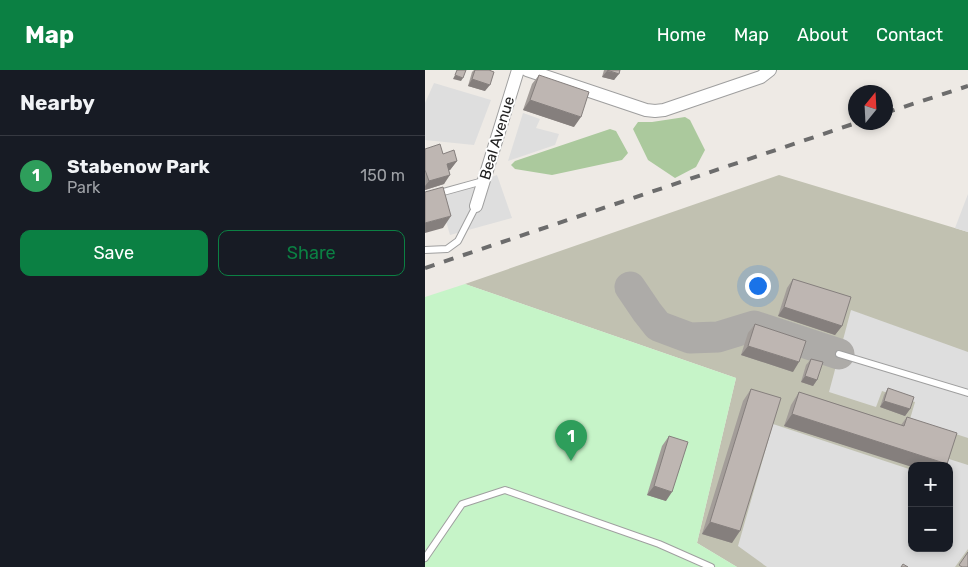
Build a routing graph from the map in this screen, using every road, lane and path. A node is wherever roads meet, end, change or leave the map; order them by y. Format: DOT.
graph roads {
  1 [pos="519,70"];
  2 [pos="527,70"];
  3 [pos="769,70"];
  4 [pos="483,181"];
  5 [pos="425,197"];
  6 [pos="476,206"];
  7 [pos="425,250"];
  8 [pos="839,354"];
  9 [pos="968,393"];
  10 [pos="425,558"];
  11 [pos="711,567"];
  1 -- 4 [label="street, Beal Avenue"];
  2 -- 3 [label="street"];
  4 -- 5 [label="lane"];
  4 -- 6 [label="street, Beal Avenue"];
  6 -- 7 [label="lane"];
  8 -- 9 [label="lane"];
  10 -- 11 [label="lane"];
}
